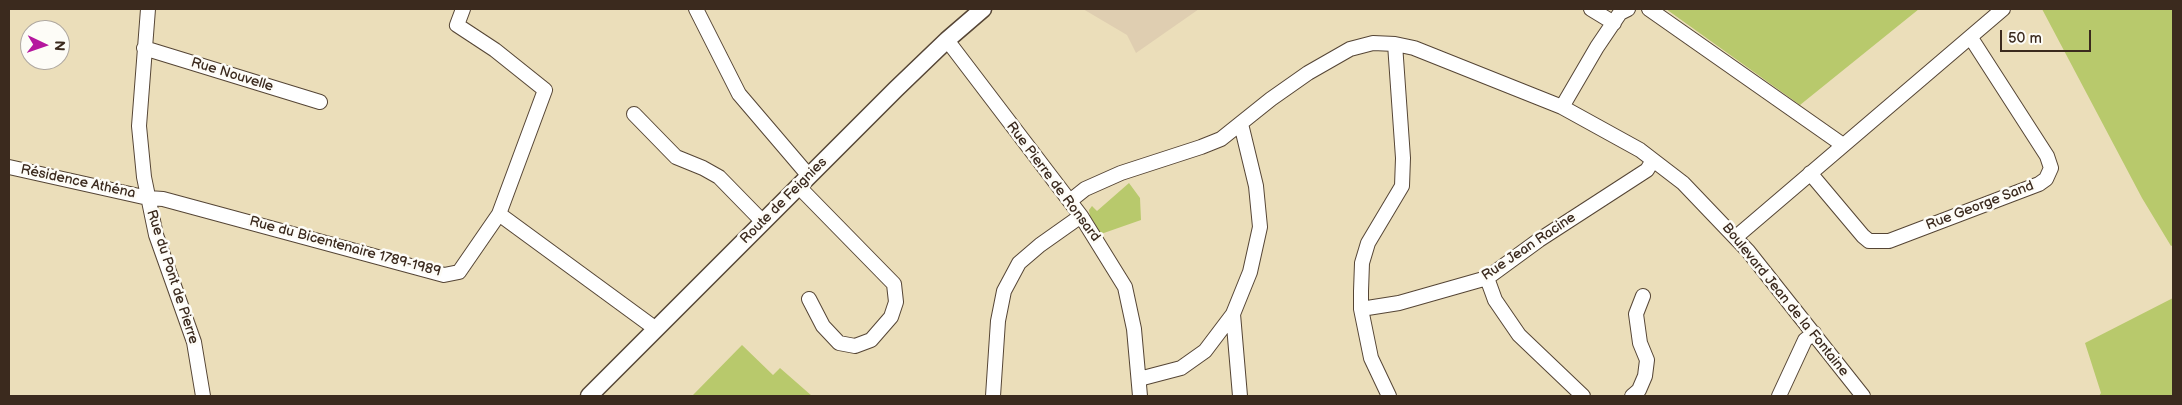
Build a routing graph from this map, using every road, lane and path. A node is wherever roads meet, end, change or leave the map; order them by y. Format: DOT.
graph roads {
  1 [pos="148,9"];
  2 [pos="463,9"];
  3 [pos="696,9"];
  4 [pos="983,9"];
  5 [pos="1591,9"];
  6 [pos="1628,9"];
  7 [pos="1649,9"];
  8 [pos="2004,9"];
  9 [pos="1614,23"];
  10 [pos="1970,38"];
  11 [pos="947,40"];
  12 [pos="1395,44"];
  13 [pos="144,48"];
  14 [pos="320,102"];
  15 [pos="1562,108"];
  16 [pos="634,114"];
  17 [pos="1241,124"];
  18 [pos="1844,145"];
  19 [pos="1653,160"];
  20 [pos="9,167"];
  21 [pos="1810,173"];
  22 [pos="803,181"];
  23 [pos="148,198"];
  24 [pos="1070,201"];
  25 [pos="499,214"];
  26 [pos="1081,216"];
  27 [pos="763,222"];
  28 [pos="1736,237"];
  29 [pos="1487,278"];
  30 [pos="1643,296"];
  31 [pos="809,299"];
  32 [pos="1361,310"];
  33 [pos="1233,314"];
  34 [pos="656,329"];
  35 [pos="1814,333"];
  36 [pos="1139,379"];
  37 [pos="203,396"];
  38 [pos="589,396"];
  39 [pos="994,396"];
  40 [pos="1140,396"];
  41 [pos="1240,396"];
  42 [pos="1389,396"];
  43 [pos="1583,396"];
  44 [pos="1632,396"];
  45 [pos="1779,396"];
  46 [pos="1863,396"];
  1 -- 13 [label="street, Rue du Pont de Pierre"];
  2 -- 25 [label="street, Rue du Bicentenaire 1789-1989"];
  3 -- 22 [label="street"];
  4 -- 11 [label="street, Route de Feignies"];
  5 -- 9 [label="street"];
  6 -- 9 [label="street"];
  7 -- 18 [label="street"];
  8 -- 10 [label="street"];
  9 -- 15 [label="street"];
  10 -- 18 [label="street"];
  10 -- 21 [label="street, Rue George Sand"];
  11 -- 22 [label="street, Route de Feignies"];
  11 -- 24 [label="street, Rue Pierre de Ronsard"];
  12 -- 15 [label="street, Boulevard Jean de la Fontaine"];
  12 -- 17 [label="street, Boulevard Jean de la Fontaine"];
  12 -- 32 [label="street"];
  13 -- 14 [label="street, Rue Nouvelle"];
  13 -- 23 [label="street, Rue du Pont de Pierre"];
  15 -- 19 [label="street, Boulevard Jean de la Fontaine"];
  16 -- 27 [label="street"];
  17 -- 24 [label="street, Boulevard Jean de la Fontaine"];
  17 -- 33 [label="street"];
  18 -- 21 [label="street"];
  19 -- 28 [label="street, Boulevard Jean de la Fontaine"];
  19 -- 29 [label="street, Rue Jean Racine"];
  20 -- 23 [label="street, Résidence Athéna"];
  21 -- 28 [label="street"];
  22 -- 27 [label="street, Route de Feignies"];
  22 -- 31 [label="street"];
  23 -- 25 [label="street, Rue du Bicentenaire 1789-1989"];
  23 -- 37 [label="street, Rue du Pont de Pierre"];
  24 -- 26 [label="street, Rue Pierre de Ronsard"];
  25 -- 34 [label="street"];
  26 -- 36 [label="street, Rue Pierre de Ronsard"];
  26 -- 39 [label="street"];
  27 -- 34 [label="street, Route de Feignies"];
  28 -- 35 [label="street, Boulevard Jean de la Fontaine"];
  29 -- 32 [label="street, Rue Jean Racine"];
  29 -- 43 [label="street"];
  30 -- 44 [label="street"];
  32 -- 42 [label="street"];
  33 -- 36 [label="street"];
  33 -- 41 [label="street"];
  34 -- 38 [label="street, Route de Feignies"];
  35 -- 45 [label="street"];
  35 -- 46 [label="street, Boulevard Jean de la Fontaine"];
  36 -- 40 [label="street, Rue Pierre de Ronsard"];
}
